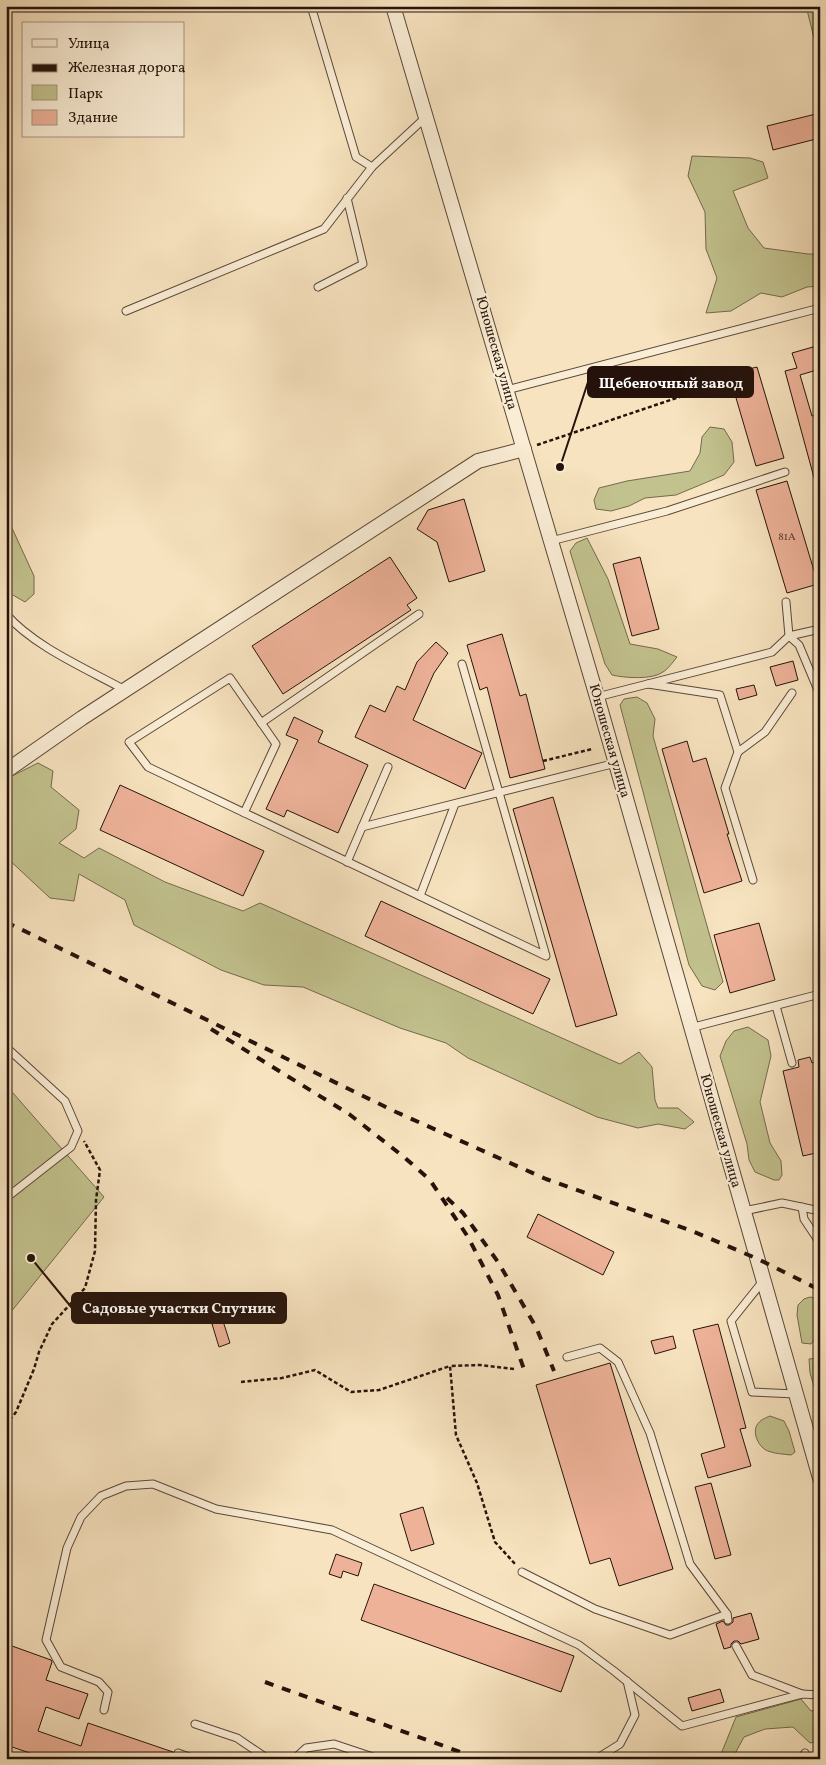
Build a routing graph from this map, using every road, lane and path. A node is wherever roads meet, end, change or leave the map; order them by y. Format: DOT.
graph roads {
  1 [pos="312,6"];
  2 [pos="393,6"];
  3 [pos="426,118"];
  4 [pos="372,167"];
  5 [pos="347,198"];
  6 [pos="318,287"];
  7 [pos="820,308"];
  8 [pos="126,311"];
  9 [pos="715,385"];
  10 [pos="507,390"];
  11 [pos="524,449"];
  12 [pos="785,472"];
  13 [pos="551,541"];
  14 [pos="786,602"];
  15 [pos="6,614"];
  16 [pos="419,614"];
  17 [pos="820,629"];
  18 [pos="789,636"];
  19 [pos="462,664"];
  20 [pos="648,684"];
  21 [pos="125,690"];
  22 [pos="792,693"];
  23 [pos="820,695"];
  24 [pos="597,697"];
  25 [pos="262,722"];
  26 [pos="592,748"];
  27 [pos="738,752"];
  28 [pos="543,761"];
  29 [pos="616,763"];
  30 [pos="388,767"];
  31 [pos="6,771"];
  32 [pos="499,793"];
  33 [pos="456,804"];
  34 [pos="244,813"];
  35 [pos="362,827"];
  36 [pos="347,862"];
  37 [pos="752,880"];
  38 [pos="420,896"];
  39 [pos="820,994"];
  40 [pos="776,1006"];
  41 [pos="690,1028"];
  42 [pos="6,1047"];
  43 [pos="792,1063"];
  44 [pos="78,1131"];
  45 [pos="6,1198"];
  46 [pos="802,1207"];
  47 [pos="744,1211"];
  48 [pos="820,1211"];
  49 [pos="820,1243"];
  50 [pos="764,1280"];
  51 [pos="567,1357"];
  52 [pos="450,1366"];
  53 [pos="514,1369"];
  54 [pos="241,1382"];
  55 [pos="796,1394"];
  56 [pos="6,1425"];
  57 [pos="820,1478"];
  58 [pos="522,1572"];
  59 [pos="736,1646"];
  60 [pos="626,1681"];
  61 [pos="802,1694"];
  62 [pos="820,1695"];
  63 [pos="104,1710"];
  64 [pos="195,1724"];
  65 [pos="178,1753"];
  66 [pos="195,1759"];
  67 [pos="268,1759"];
  68 [pos="294,1759"];
  69 [pos="379,1759"];
  70 [pos="596,1759"];
  1 -- 4 [label="lane"];
  2 -- 3 [label="street, Юношеская улица"];
  3 -- 4 [label="lane"];
  3 -- 10 [label="street, Юношеская улица"];
  4 -- 5 [label="lane"];
  5 -- 6 [label="lane"];
  5 -- 8 [label="lane"];
  7 -- 10 [label="lane"];
  9 -- 11 [label="path"];
  10 -- 11 [label="street, Юношеская улица"];
  11 -- 13 [label="street, Юношеская улица"];
  11 -- 21 [label="street"];
  12 -- 13 [label="lane"];
  13 -- 24 [label="street, Юношеская улица"];
  14 -- 18 [label="lane"];
  15 -- 21 [label="lane"];
  16 -- 25 [label="lane"];
  17 -- 18 [label="lane"];
  18 -- 20 [label="lane"];
  18 -- 23 [label="lane"];
  19 -- 32 [label="lane"];
  20 -- 24 [label="lane"];
  20 -- 27 [label="lane"];
  21 -- 31 [label="street"];
  22 -- 27 [label="lane"];
  24 -- 29 [label="street, Юношеская улица"];
  25 -- 34 [label="lane"];
  25 -- 34 [label="lane"];
  26 -- 28 [label="path"];
  27 -- 37 [label="lane"];
  29 -- 32 [label="lane"];
  29 -- 41 [label="street, Юношеская улица"];
  30 -- 35 [label="lane"];
  32 -- 33 [label="lane"];
  32 -- 38 [label="lane"];
  33 -- 35 [label="lane"];
  33 -- 38 [label="lane"];
  34 -- 36 [label="lane"];
  35 -- 36 [label="lane"];
  36 -- 38 [label="lane"];
  39 -- 40 [label="lane"];
  40 -- 41 [label="lane"];
  40 -- 43 [label="lane"];
  41 -- 47 [label="street, Юношеская улица"];
  42 -- 44 [label="lane"];
  44 -- 45 [label="lane"];
  44 -- 56 [label="path"];
  46 -- 47 [label="lane"];
  46 -- 48 [label="lane"];
  46 -- 49 [label="lane"];
  47 -- 50 [label="street, Юношеская улица"];
  50 -- 55 [label="street, Юношеская улица"];
  50 -- 55 [label="lane"];
  51 -- 58 [label="lane"];
  52 -- 53 [label="path"];
  52 -- 54 [label="path"];
  52 -- 58 [label="path"];
  55 -- 57 [label="street, Юношеская улица"];
  59 -- 61 [label="lane"];
  60 -- 61 [label="lane"];
  60 -- 63 [label="lane"];
  60 -- 70 [label="lane"];
  61 -- 62 [label="lane"];
  64 -- 67 [label="lane"];
  65 -- 66 [label="lane"];
  68 -- 69 [label="lane"];
}
